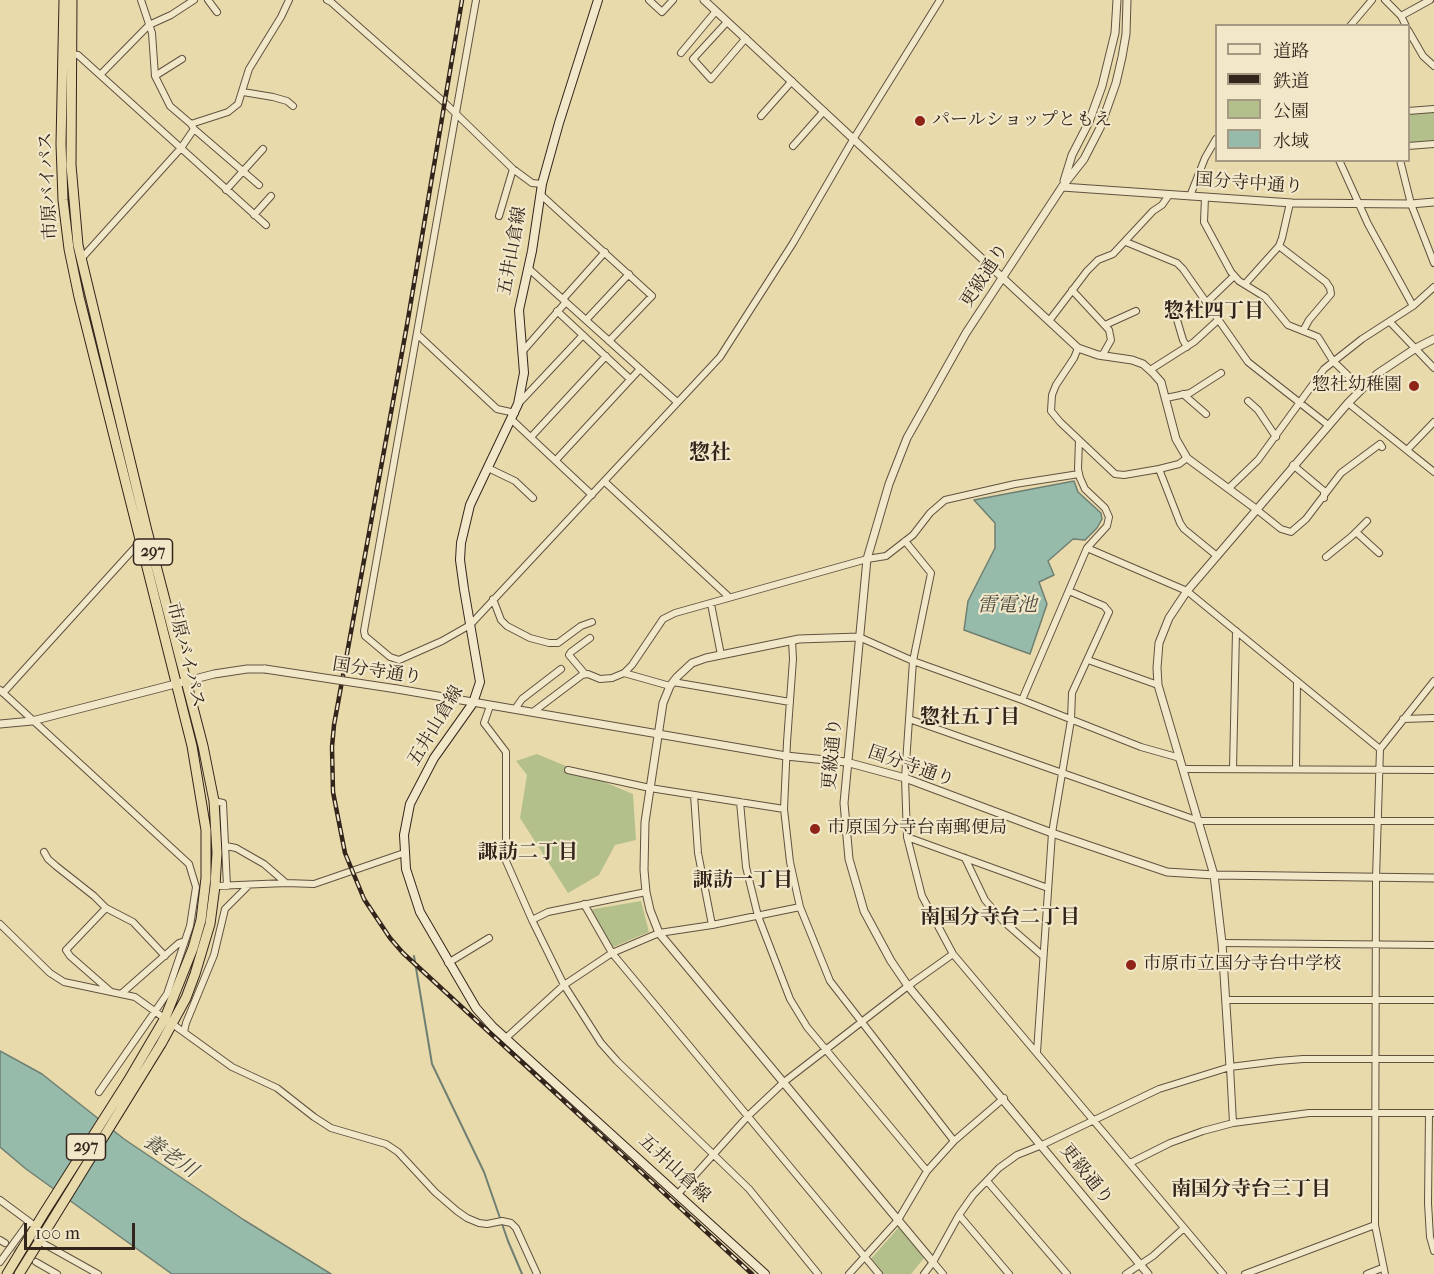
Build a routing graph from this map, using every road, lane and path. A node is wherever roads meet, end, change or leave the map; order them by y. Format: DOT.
graph roads {
  1 [pos="64,0"];
  2 [pos="72,0"];
  3 [pos="141,0"];
  4 [pos="194,0"];
  5 [pos="208,0"];
  6 [pos="288,0"];
  7 [pos="330,0"];
  8 [pos="476,0"];
  9 [pos="598,0"];
  10 [pos="649,0"];
  11 [pos="673,0"];
  12 [pos="704,0"];
  13 [pos="940,0"];
  14 [pos="1117,0"];
  15 [pos="1127,0"];
  16 [pos="1372,0"];
  17 [pos="1384,0"];
  18 [pos="1430,0"];
  19 [pos="716,11"];
  20 [pos="217,12"];
  21 [pos="1401,16"];
  22 [pos="727,22"];
  23 [pos="1352,24"];
  24 [pos="1405,24"];
  25 [pos="148,25"];
  26 [pos="1410,33"];
  27 [pos="746,38"];
  28 [pos="681,53"];
  29 [pos="72,54"];
  30 [pos="182,59"];
  31 [pos="1434,66"];
  32 [pos="100,75"];
  33 [pos="154,76"];
  34 [pos="792,81"];
  35 [pos="243,92"];
  36 [pos="293,106"];
  37 [pos="1434,109"];
  38 [pos="824,111"];
  39 [pos="1410,111"];
  40 [pos="456,113"];
  41 [pos="761,116"];
  42 [pos="192,127"];
  43 [pos="854,138"];
  44 [pos="1215,141"];
  45 [pos="1434,144"];
  46 [pos="793,146"];
  47 [pos="1410,146"];
  48 [pos="181,148"];
  49 [pos="263,149"];
  50 [pos="1340,162"];
  51 [pos="1400,162"];
  52 [pos="513,169"];
  53 [pos="242,170"];
  54 [pos="542,184"];
  55 [pos="259,185"];
  56 [pos="1062,187"];
  57 [pos="226,190"];
  58 [pos="540,194"];
  59 [pos="1169,195"];
  60 [pos="271,196"];
  61 [pos="1190,196"];
  62 [pos="1205,197"];
  63 [pos="1434,202"];
  64 [pos="1290,203"];
  65 [pos="1358,204"];
  66 [pos="1411,204"];
  67 [pos="254,215"];
  68 [pos="500,216"];
  69 [pos="266,225"];
  70 [pos="1126,242"];
  71 [pos="1279,246"];
  72 [pos="605,252"];
  73 [pos="81,259"];
  74 [pos="1434,263"];
  75 [pos="528,268"];
  76 [pos="629,274"];
  77 [pos="1002,276"];
  78 [pos="1234,276"];
  79 [pos="1245,284"];
  80 [pos="1434,287"];
  81 [pos="1072,290"];
  82 [pos="564,300"];
  83 [pos="1206,303"];
  84 [pos="1413,306"];
  85 [pos="557,311"];
  86 [pos="1136,311"];
  87 [pos="1175,313"];
  88 [pos="586,320"];
  89 [pos="1218,320"];
  90 [pos="1048,321"];
  91 [pos="1390,322"];
  92 [pos="1105,325"];
  93 [pos="1304,331"];
  94 [pos="417,334"];
  95 [pos="583,335"];
  96 [pos="1434,339"];
  97 [pos="609,341"];
  98 [pos="1187,347"];
  99 [pos="1078,348"];
  100 [pos="1416,348"];
  101 [pos="522,352"];
  102 [pos="606,356"];
  103 [pos="1102,356"];
  104 [pos="1333,361"];
  105 [pos="1434,368"];
  106 [pos="640,369"];
  107 [pos="1150,370"];
  108 [pos="1221,373"];
  109 [pos="630,379"];
  110 [pos="1362,388"];
  111 [pos="1184,394"];
  112 [pos="1166,398"];
  113 [pos="1248,401"];
  114 [pos="677,402"];
  115 [pos="1299,403"];
  116 [pos="1348,403"];
  117 [pos="515,412"];
  118 [pos="1206,414"];
  119 [pos="1434,422"];
  120 [pos="1328,425"];
  121 [pos="531,437"];
  122 [pos="1276,437"];
  123 [pos="1079,440"];
  124 [pos="1382,447"];
  125 [pos="1407,450"];
  126 [pos="1187,458"];
  127 [pos="556,460"];
  128 [pos="1293,465"];
  129 [pos="488,468"];
  130 [pos="1159,469"];
  131 [pos="1434,472"];
  132 [pos="1079,474"];
  133 [pos="605,482"];
  134 [pos="1229,488"];
  135 [pos="592,495"];
  136 [pos="533,498"];
  137 [pos="1324,498"];
  138 [pos="1256,509"];
  139 [pos="1367,520"];
  140 [pos="1356,532"];
  141 [pos="905,541"];
  142 [pos="140,542"];
  143 [pos="1087,549"];
  144 [pos="1379,554"];
  145 [pos="1217,556"];
  146 [pos="1326,557"];
  147 [pos="867,559"];
  148 [pos="1069,591"];
  149 [pos="1187,591"];
  150 [pos="729,597"];
  151 [pos="493,599"];
  152 [pos="711,604"];
  153 [pos="592,622"];
  154 [pos="470,625"];
  155 [pos="1236,631"];
  156 [pos="859,637"];
  157 [pos="590,638"];
  158 [pos="792,641"];
  159 [pos="721,655"];
  160 [pos="1088,660"];
  161 [pos="913,661"];
  162 [pos="561,669"];
  163 [pos="624,673"];
  164 [pos="585,674"];
  165 [pos="186,681"];
  166 [pos="1297,681"];
  167 [pos="1434,681"];
  168 [pos="175,684"];
  169 [pos="671,684"];
  170 [pos="1158,686"];
  171 [pos="1,692"];
  172 [pos="1022,700"];
  173 [pos="790,702"];
  174 [pos="473,703"];
  175 [pos="490,706"];
  176 [pos="515,709"];
  177 [pos="533,712"];
  178 [pos="1434,718"];
  179 [pos="909,719"];
  180 [pos="1403,719"];
  181 [pos="1071,720"];
  182 [pos="32,721"];
  183 [pos="0,724"];
  184 [pos="658,734"];
  185 [pos="1380,749"];
  186 [pos="786,756"];
  187 [pos="1180,758"];
  188 [pos="846,762"];
  189 [pos="1183,769"];
  190 [pos="1233,769"];
  191 [pos="1296,769"];
  192 [pos="568,770"];
  193 [pos="1379,770"];
  194 [pos="1434,770"];
  195 [pos="1062,773"];
  196 [pos="905,777"];
  197 [pos="650,788"];
  198 [pos="694,795"];
  199 [pos="214,801"];
  200 [pos="740,802"];
  201 [pos="784,809"];
  202 [pos="1378,820"];
  203 [pos="1434,820"];
  204 [pos="1199,821"];
  205 [pos="1052,833"];
  206 [pos="907,837"];
  207 [pos="226,846"];
  208 [pos="44,852"];
  209 [pos="404,853"];
  210 [pos="964,858"];
  211 [pos="1214,875"];
  212 [pos="1376,878"];
  213 [pos="1434,878"];
  214 [pos="286,882"];
  215 [pos="227,885"];
  216 [pos="250,885"];
  217 [pos="216,886"];
  218 [pos="1048,888"];
  219 [pos="646,892"];
  220 [pos="584,904"];
  221 [pos="800,907"];
  222 [pos="106,908"];
  223 [pos="758,916"];
  224 [pos="532,920"];
  225 [pos="0,924"];
  226 [pos="712,925"];
  227 [pos="660,933"];
  228 [pos="489,938"];
  229 [pos="184,941"];
  230 [pos="1222,943"];
  231 [pos="1376,945"];
  232 [pos="1434,945"];
  233 [pos="612,953"];
  234 [pos="953,954"];
  235 [pos="165,956"];
  236 [pos="1043,956"];
  237 [pos="448,963"];
  238 [pos="564,986"];
  239 [pos="908,986"];
  240 [pos="111,993"];
  241 [pos="121,994"];
  242 [pos="1227,1000"];
  243 [pos="1376,1000"];
  244 [pos="1434,1000"];
  245 [pos="155,1011"];
  246 [pos="862,1021"];
  247 [pos="169,1022"];
  248 [pos="184,1032"];
  249 [pos="506,1038"];
  250 [pos="826,1049"];
  251 [pos="1037,1052"];
  252 [pos="1375,1059"];
  253 [pos="1434,1059"];
  254 [pos="1230,1067"];
  255 [pos="784,1082"];
  256 [pos="99,1092"];
  257 [pos="1004,1098"];
  258 [pos="1375,1113"];
  259 [pos="1431,1113"];
  260 [pos="748,1116"];
  261 [pos="1094,1120"];
  262 [pos="1233,1122"];
  263 [pos="954,1141"];
  264 [pos="1042,1144"];
  265 [pos="713,1154"];
  266 [pos="1130,1163"];
  267 [pos="927,1171"];
  268 [pos="987,1181"];
  269 [pos="677,1195"];
  270 [pos="0,1200"];
  271 [pos="959,1215"];
  272 [pos="48,1216"];
  273 [pos="898,1220"];
  274 [pos="32,1224"];
  275 [pos="1375,1225"];
  276 [pos="1184,1228"];
  277 [pos="39,1240"];
  278 [pos="1434,1251"];
  279 [pos="867,1256"];
  280 [pos="0,1262"];
  281 [pos="36,1262"];
  282 [pos="933,1262"];
  283 [pos="1140,1265"];
  284 [pos="1383,1271"];
  285 [pos="88,1272"];
  286 [pos="7,1274"];
  287 [pos="19,1274"];
  288 [pos="57,1274"];
  289 [pos="98,1274"];
  290 [pos="537,1274"];
  291 [pos="765,1274"];
  292 [pos="818,1274"];
  293 [pos="849,1274"];
  294 [pos="879,1274"];
  295 [pos="924,1274"];
  296 [pos="943,1274"];
  297 [pos="1009,1274"];
  298 [pos="1067,1274"];
  299 [pos="1126,1274"];
  300 [pos="1148,1274"];
  301 [pos="1223,1274"];
  302 [pos="1245,1274"];
  303 [pos="1367,1274"];
  1 -- 142 [label="highway, 市原バイパス / 297"];
  2 -- 29 [label="highway, 市原バイパス / 297"];
  3 -- 25 [label="street"];
  4 -- 25 [label="street"];
  5 -- 20 [label="street"];
  6 -- 35 [label="street"];
  7 -- 40 [label="street"];
  8 -- 40 [label="street"];
  9 -- 54 [label="main road, 五井山倉線"];
  10 -- 11 [label="street"];
  12 -- 19 [label="street"];
  13 -- 43 [label="street"];
  14 -- 56 [label="street, 更級通り"];
  15 -- 56 [label="street, 更級通り"];
  16 -- 23 [label="street"];
  17 -- 21 [label="street"];
  18 -- 21 [label="street"];
  19 -- 22 [label="street"];
  19 -- 28 [label="street"];
  21 -- 24 [label="street"];
  22 -- 27 [label="street"];
  22 -- 27 [label="street"];
  25 -- 32 [label="street"];
  25 -- 33 [label="street"];
  26 -- 31 [label="street"];
  27 -- 34 [label="street"];
  29 -- 32 [label="street"];
  29 -- 73 [label="highway, 市原バイパス / 297"];
  30 -- 33 [label="street"];
  32 -- 48 [label="street"];
  33 -- 42 [label="street"];
  34 -- 38 [label="street"];
  34 -- 41 [label="street"];
  35 -- 36 [label="street"];
  35 -- 42 [label="street"];
  37 -- 39 [label="street"];
  38 -- 43 [label="street"];
  38 -- 46 [label="street"];
  40 -- 52 [label="street"];
  40 -- 94 [label="street"];
  42 -- 48 [label="street"];
  42 -- 53 [label="street"];
  43 -- 77 [label="street"];
  43 -- 114 [label="street"];
  44 -- 61 [label="street"];
  45 -- 47 [label="street"];
  48 -- 57 [label="street"];
  48 -- 73 [label="street"];
  49 -- 53 [label="street"];
  50 -- 65 [label="street"];
  51 -- 66 [label="street"];
  52 -- 54 [label="street"];
  52 -- 68 [label="street"];
  53 -- 55 [label="street"];
  53 -- 57 [label="street"];
  54 -- 58 [label="main road, 五井山倉線"];
  56 -- 59 [label="street, 国分寺中通り"];
  56 -- 77 [label="street, 更級通り"];
  57 -- 67 [label="street"];
  58 -- 72 [label="street"];
  58 -- 75 [label="main road, 五井山倉線"];
  59 -- 61 [label="street, 国分寺中通り"];
  59 -- 70 [label="street"];
  60 -- 67 [label="street"];
  61 -- 62 [label="street, 国分寺中通り"];
  62 -- 64 [label="street, 国分寺中通り"];
  62 -- 78 [label="street"];
  63 -- 66 [label="street, 国分寺中通り"];
  64 -- 65 [label="street, 国分寺中通り"];
  64 -- 71 [label="street"];
  65 -- 66 [label="street, 国分寺中通り"];
  65 -- 84 [label="street"];
  66 -- 74 [label="street"];
  67 -- 69 [label="street"];
  70 -- 81 [label="street"];
  70 -- 83 [label="street"];
  71 -- 79 [label="street"];
  71 -- 93 [label="street"];
  72 -- 76 [label="street"];
  72 -- 82 [label="street"];
  73 -- 165 [label="highway, 市原バイパス / 297"];
  75 -- 82 [label="street"];
  75 -- 101 [label="main road, 五井山倉線"];
  76 -- 88 [label="street"];
  76 -- 97 [label="street"];
  77 -- 90 [label="street"];
  77 -- 147 [label="street, 更級通り"];
  78 -- 79 [label="street"];
  78 -- 83 [label="street"];
  79 -- 93 [label="street"];
  80 -- 84 [label="street"];
  81 -- 90 [label="street"];
  81 -- 92 [label="street"];
  82 -- 85 [label="street"];
  82 -- 88 [label="street"];
  83 -- 89 [label="street"];
  84 -- 91 [label="street"];
  85 -- 95 [label="street"];
  85 -- 101 [label="street"];
  86 -- 92 [label="street"];
  87 -- 98 [label="street"];
  88 -- 97 [label="street"];
  89 -- 98 [label="street"];
  89 -- 115 [label="street"];
  90 -- 99 [label="street"];
  91 -- 100 [label="street"];
  91 -- 104 [label="street"];
  92 -- 103 [label="street"];
  93 -- 104 [label="street"];
  94 -- 117 [label="street"];
  94 -- 154 [label="street"];
  95 -- 102 [label="street"];
  95 -- 117 [label="street"];
  96 -- 100 [label="street"];
  97 -- 106 [label="street"];
  98 -- 107 [label="street"];
  99 -- 103 [label="street"];
  99 -- 123 [label="street"];
  100 -- 105 [label="street"];
  100 -- 110 [label="street"];
  101 -- 117 [label="main road, 五井山倉線"];
  102 -- 109 [label="street"];
  102 -- 121 [label="street"];
  103 -- 107 [label="street"];
  104 -- 110 [label="street"];
  104 -- 115 [label="street"];
  106 -- 109 [label="street"];
  106 -- 114 [label="street"];
  107 -- 112 [label="street"];
  108 -- 111 [label="street"];
  109 -- 127 [label="street"];
  110 -- 116 [label="street"];
  111 -- 112 [label="street"];
  111 -- 118 [label="street"];
  112 -- 126 [label="street"];
  113 -- 122 [label="street"];
  114 -- 133 [label="street"];
  115 -- 120 [label="street"];
  115 -- 122 [label="street"];
  116 -- 120 [label="street"];
  116 -- 125 [label="street"];
  117 -- 121 [label="street"];
  117 -- 129 [label="main road, 五井山倉線"];
  119 -- 125 [label="street"];
  120 -- 128 [label="street"];
  121 -- 127 [label="street"];
  122 -- 134 [label="street"];
  123 -- 130 [label="street"];
  123 -- 132 [label="street"];
  124 -- 137 [label="street"];
  125 -- 131 [label="street"];
  126 -- 130 [label="street"];
  126 -- 134 [label="street"];
  127 -- 135 [label="street"];
  128 -- 137 [label="street"];
  128 -- 138 [label="street"];
  129 -- 136 [label="street"];
  129 -- 154 [label="main road, 五井山倉線"];
  130 -- 145 [label="street"];
  132 -- 141 [label="street"];
  132 -- 143 [label="street"];
  133 -- 135 [label="street"];
  133 -- 150 [label="street"];
  134 -- 138 [label="street"];
  135 -- 151 [label="street"];
  137 -- 138 [label="street"];
  138 -- 145 [label="street"];
  139 -- 140 [label="street"];
  140 -- 144 [label="street"];
  140 -- 146 [label="street"];
  141 -- 147 [label="street"];
  141 -- 161 [label="street"];
  142 -- 168 [label="highway, 市原バイパス / 297"];
  142 -- 171 [label="street"];
  143 -- 148 [label="street"];
  143 -- 149 [label="street"];
  145 -- 149 [label="street"];
  147 -- 150 [label="street"];
  147 -- 156 [label="street, 更級通り"];
  148 -- 160 [label="street"];
  148 -- 172 [label="street"];
  149 -- 155 [label="street"];
  149 -- 170 [label="street"];
  150 -- 152 [label="street"];
  151 -- 153 [label="street"];
  151 -- 154 [label="street"];
  152 -- 159 [label="street"];
  152 -- 163 [label="street"];
  154 -- 174 [label="main road, 五井山倉線"];
  155 -- 166 [label="street"];
  155 -- 190 [label="street"];
  156 -- 158 [label="street"];
  156 -- 161 [label="street"];
  156 -- 188 [label="street, 更級通り"];
  157 -- 164 [label="street"];
  158 -- 159 [label="street"];
  158 -- 173 [label="street"];
  159 -- 169 [label="street"];
  160 -- 170 [label="street"];
  160 -- 181 [label="street"];
  161 -- 172 [label="street"];
  161 -- 179 [label="street"];
  162 -- 176 [label="street"];
  163 -- 164 [label="street"];
  163 -- 169 [label="street"];
  164 -- 177 [label="street"];
  165 -- 168 [label="street, 国分寺通り"];
  165 -- 174 [label="street, 国分寺通り, bridge"];
  165 -- 199 [label="highway, 市原バイパス / 297"];
  166 -- 185 [label="street"];
  166 -- 191 [label="street"];
  167 -- 180 [label="street"];
  168 -- 182 [label="street, 国分寺通り"];
  168 -- 247 [label="highway, 市原バイパス / 297"];
  169 -- 173 [label="street"];
  169 -- 184 [label="street"];
  170 -- 187 [label="street"];
  171 -- 182 [label="street"];
  172 -- 181 [label="street"];
  173 -- 186 [label="street"];
  174 -- 175 [label="street, 国分寺通り"];
  174 -- 209 [label="main road, 五井山倉線"];
  175 -- 176 [label="street, 国分寺通り"];
  175 -- 224 [label="street"];
  176 -- 177 [label="street, 国分寺通り"];
  177 -- 184 [label="street, 国分寺通り"];
  178 -- 180 [label="street"];
  179 -- 195 [label="street"];
  179 -- 196 [label="street"];
  180 -- 185 [label="street"];
  181 -- 187 [label="street"];
  181 -- 195 [label="street"];
  182 -- 183 [label="street, 国分寺通り"];
  182 -- 229 [label="street"];
  184 -- 186 [label="street, 国分寺通り"];
  184 -- 197 [label="street"];
  185 -- 193 [label="street"];
  186 -- 188 [label="street, 国分寺通り"];
  186 -- 201 [label="street"];
  187 -- 189 [label="street"];
  188 -- 196 [label="street, 国分寺通り"];
  188 -- 239 [label="street, 更級通り"];
  189 -- 190 [label="street"];
  189 -- 204 [label="street"];
  190 -- 191 [label="street"];
  191 -- 193 [label="street"];
  192 -- 197 [label="street"];
  193 -- 194 [label="street"];
  193 -- 202 [label="street"];
  195 -- 204 [label="street"];
  195 -- 205 [label="street"];
  196 -- 205 [label="street, 国分寺通り"];
  196 -- 206 [label="street"];
  197 -- 198 [label="street"];
  197 -- 219 [label="street"];
  198 -- 200 [label="street"];
  198 -- 226 [label="street"];
  199 -- 207 [label="street"];
  199 -- 217 [label="highway, 市原バイパス / 297"];
  200 -- 201 [label="street"];
  200 -- 223 [label="street"];
  201 -- 221 [label="street"];
  202 -- 203 [label="street"];
  202 -- 204 [label="street"];
  202 -- 212 [label="street"];
  204 -- 211 [label="street"];
  205 -- 211 [label="street, 国分寺通り"];
  205 -- 218 [label="street"];
  206 -- 210 [label="street"];
  206 -- 234 [label="street"];
  207 -- 214 [label="street"];
  207 -- 215 [label="street"];
  208 -- 222 [label="street"];
  209 -- 214 [label="street"];
  209 -- 237 [label="main road, 五井山倉線"];
  210 -- 218 [label="street"];
  210 -- 236 [label="street"];
  211 -- 212 [label="street, 国分寺通り"];
  211 -- 230 [label="street"];
  212 -- 213 [label="street, 国分寺通り"];
  212 -- 231 [label="street"];
  214 -- 216 [label="street"];
  215 -- 216 [label="street"];
  215 -- 217 [label="street"];
  216 -- 248 [label="street"];
  217 -- 247 [label="highway, 市原バイパス / 297"];
  218 -- 236 [label="street"];
  219 -- 220 [label="street"];
  219 -- 227 [label="street"];
  220 -- 224 [label="street"];
  220 -- 233 [label="street"];
  221 -- 223 [label="street"];
  221 -- 246 [label="street"];
  222 -- 235 [label="street"];
  222 -- 240 [label="street"];
  223 -- 226 [label="street"];
  223 -- 250 [label="street"];
  224 -- 238 [label="street"];
  225 -- 240 [label="street"];
  226 -- 227 [label="street"];
  227 -- 233 [label="street"];
  227 -- 255 [label="street"];
  228 -- 237 [label="street"];
  229 -- 235 [label="street"];
  229 -- 245 [label="street"];
  230 -- 231 [label="street"];
  230 -- 242 [label="street"];
  231 -- 232 [label="street"];
  231 -- 243 [label="street"];
  233 -- 238 [label="street"];
  233 -- 260 [label="street"];
  234 -- 239 [label="street"];
  234 -- 251 [label="street"];
  235 -- 241 [label="street"];
  236 -- 251 [label="street"];
  237 -- 249 [label="main road, 五井山倉線"];
  238 -- 249 [label="street"];
  238 -- 265 [label="street"];
  239 -- 246 [label="street"];
  239 -- 257 [label="street, 更級通り"];
  240 -- 241 [label="street"];
  241 -- 245 [label="street"];
  242 -- 243 [label="street"];
  242 -- 254 [label="street"];
  243 -- 244 [label="street"];
  243 -- 252 [label="street"];
  245 -- 247 [label="street"];
  245 -- 256 [label="street"];
  246 -- 250 [label="street"];
  246 -- 263 [label="street"];
  247 -- 248 [label="street"];
  247 -- 272 [label="highway, 市原バイパス / 297"];
  248 -- 290 [label="street"];
  249 -- 269 [label="main road, 五井山倉線"];
  250 -- 255 [label="street"];
  250 -- 267 [label="street"];
  251 -- 261 [label="street"];
  252 -- 253 [label="street"];
  252 -- 254 [label="street"];
  252 -- 258 [label="street"];
  254 -- 261 [label="street"];
  254 -- 262 [label="street"];
  255 -- 260 [label="street"];
  255 -- 273 [label="street"];
  257 -- 263 [label="street"];
  257 -- 264 [label="street, 更級通り"];
  258 -- 259 [label="street"];
  258 -- 262 [label="street"];
  258 -- 275 [label="street"];
  259 -- 278 [label="street"];
  260 -- 265 [label="street"];
  260 -- 279 [label="street"];
  261 -- 264 [label="street"];
  261 -- 266 [label="street"];
  262 -- 266 [label="street"];
  263 -- 267 [label="street"];
  264 -- 268 [label="street"];
  264 -- 283 [label="street, 更級通り"];
  265 -- 269 [label="street"];
  265 -- 292 [label="street"];
  266 -- 276 [label="street"];
  267 -- 273 [label="street"];
  268 -- 271 [label="street"];
  268 -- 298 [label="street"];
  269 -- 291 [label="main road, 五井山倉線"];
  270 -- 274 [label="street"];
  271 -- 282 [label="street"];
  271 -- 297 [label="street"];
  272 -- 274 [label="highway, 市原バイパス / 297"];
  272 -- 277 [label="highway, 市原バイパス / 297"];
  273 -- 279 [label="street"];
  273 -- 282 [label="street"];
  274 -- 280 [label="street"];
  274 -- 286 [label="highway, 市原バイパス / 297"];
  275 -- 284 [label="street"];
  275 -- 302 [label="street"];
  276 -- 283 [label="street"];
  276 -- 301 [label="street"];
  277 -- 285 [label="street"];
  277 -- 287 [label="highway, 市原バイパス / 297"];
  279 -- 293 [label="street"];
  279 -- 294 [label="street"];
  281 -- 288 [label="street"];
  282 -- 295 [label="street"];
  282 -- 296 [label="street"];
  283 -- 299 [label="street"];
  283 -- 300 [label="street, 更級通り"];
  284 -- 303 [label="street"];
  285 -- 289 [label="street"];
}
